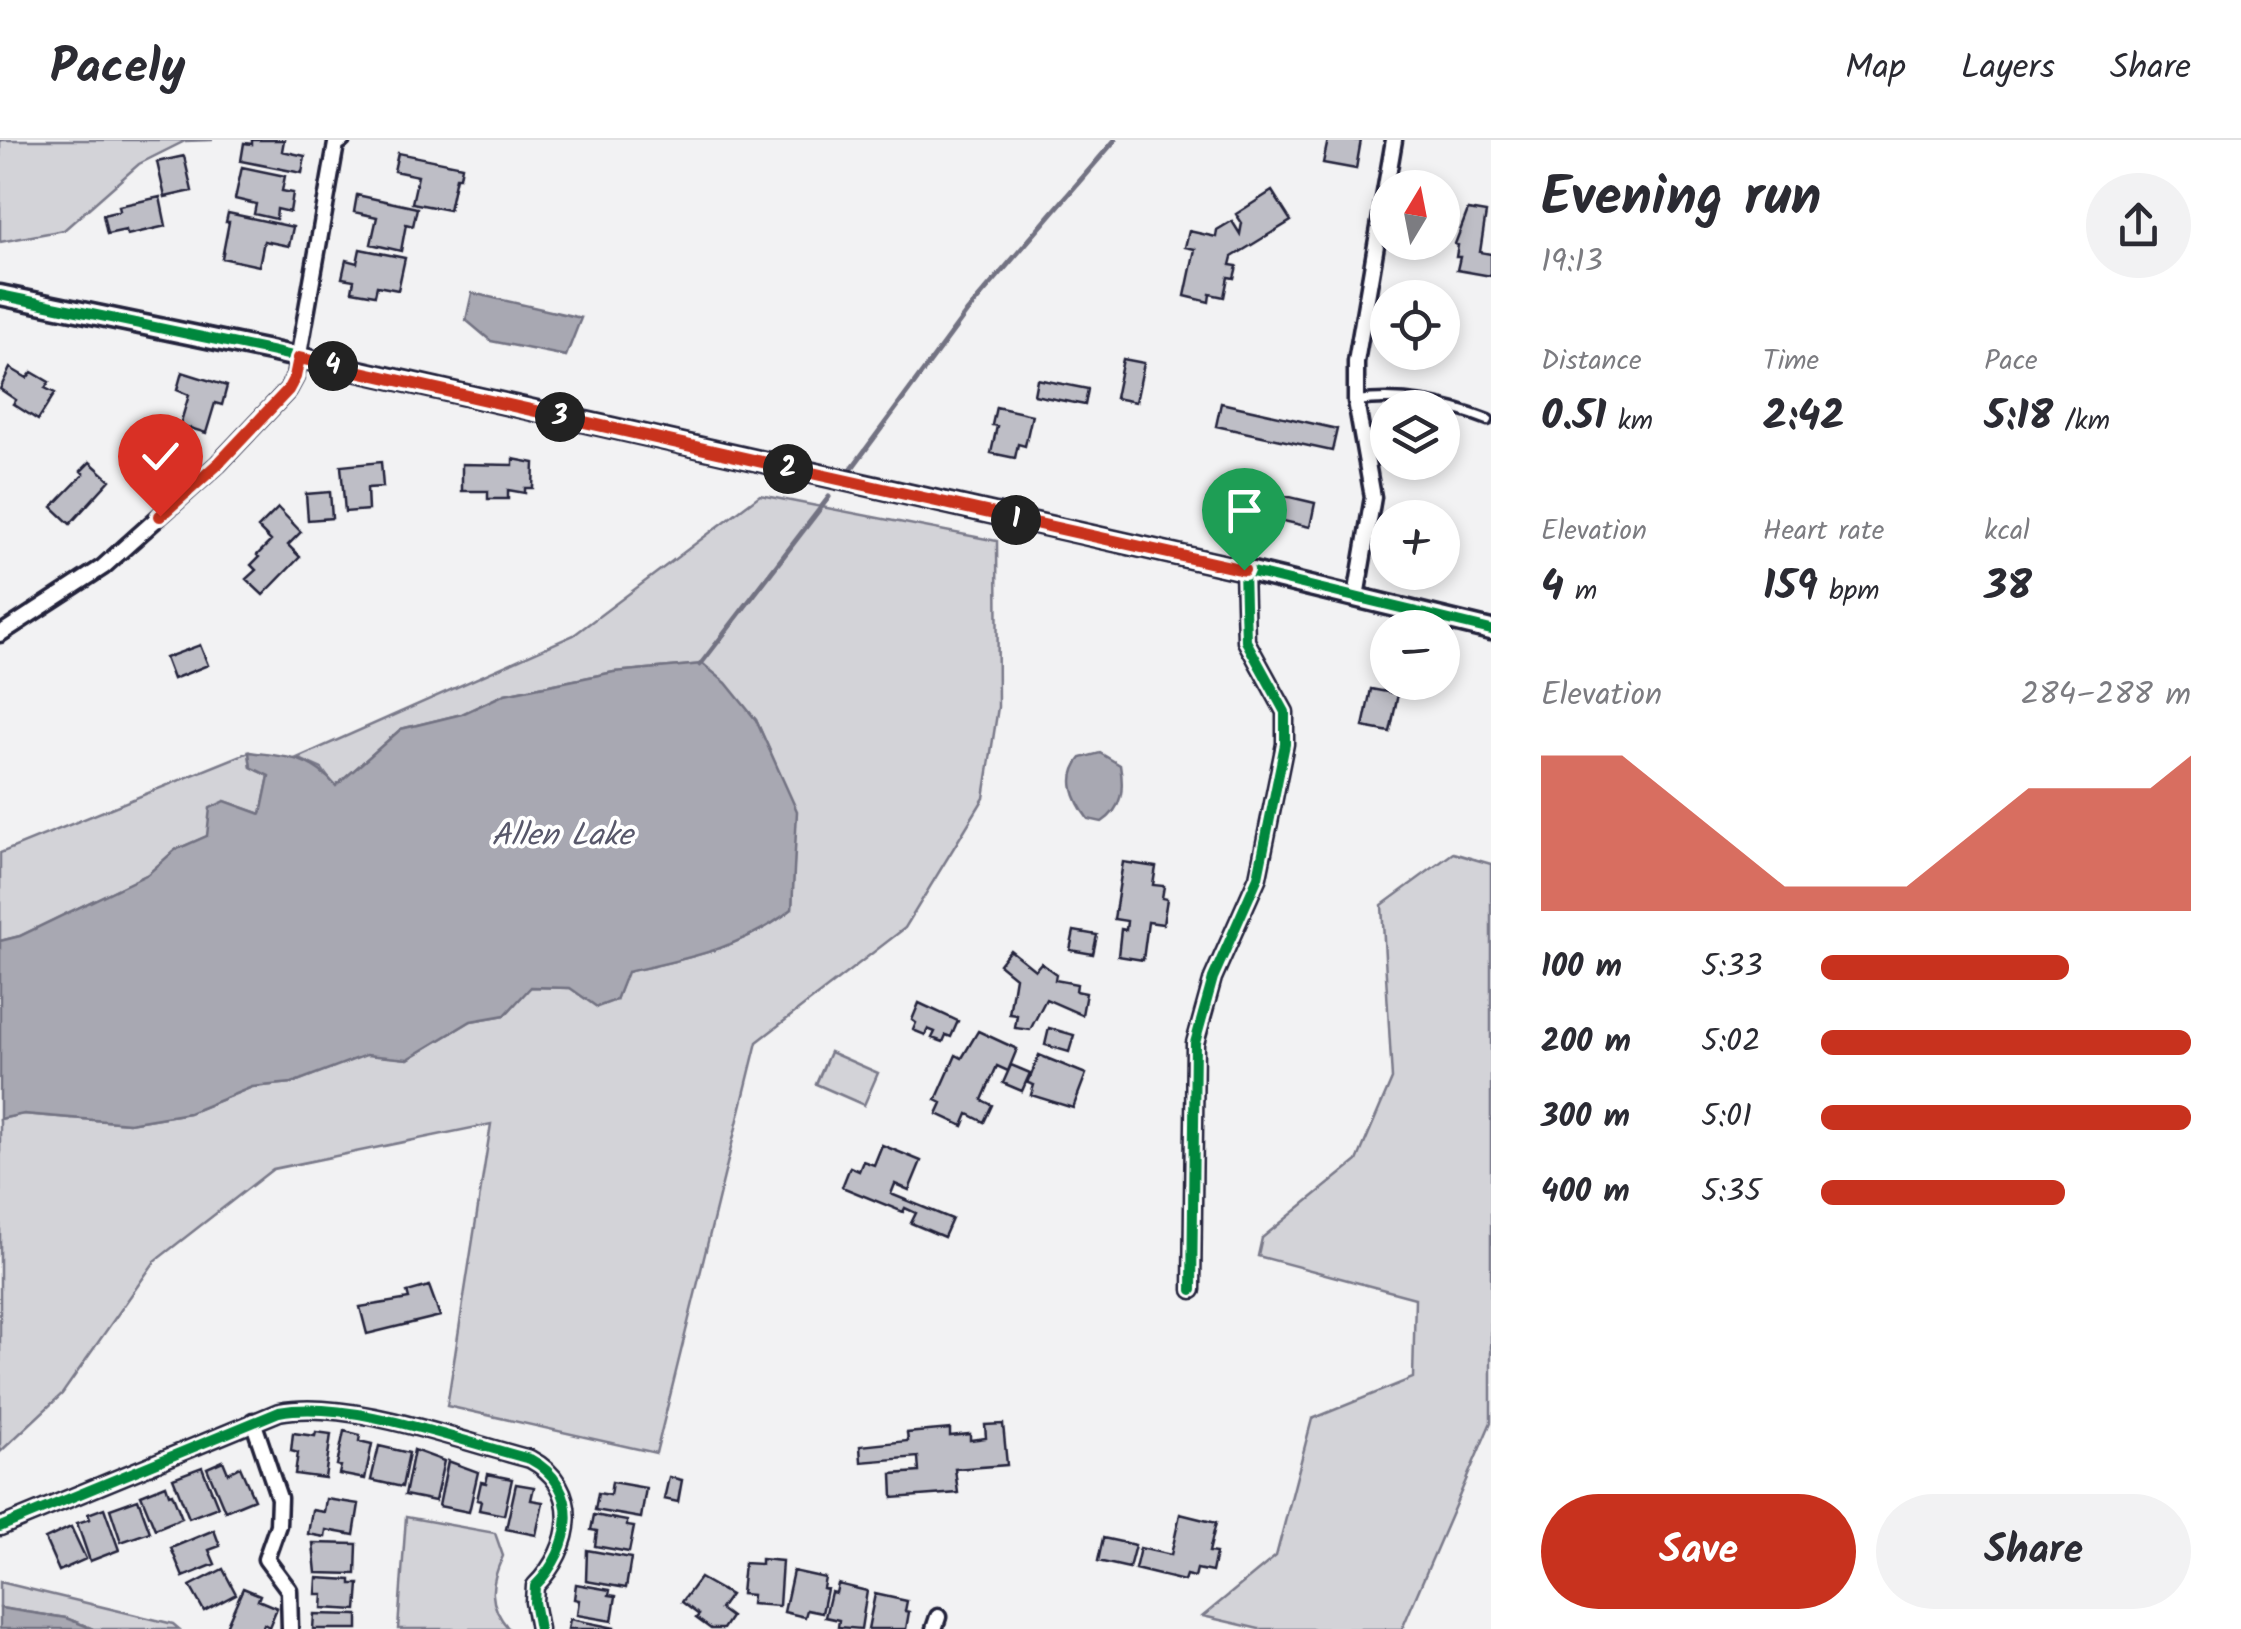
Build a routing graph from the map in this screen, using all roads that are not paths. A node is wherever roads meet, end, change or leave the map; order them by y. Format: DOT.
graph roads {
  1 [pos="342,140"];
  2 [pos="1394,140"];
  3 [pos="0,295"];
  4 [pos="0,306"];
  5 [pos="59,307"];
  6 [pos="299,358"];
  7 [pos="1356,400"];
  8 [pos="1488,420"];
  9 [pos="1244,570"];
  10 [pos="1356,597"];
  11 [pos="1491,630"];
  12 [pos="0,634"];
  13 [pos="1192,1290"];
  14 [pos="253,1421"];
  15 [pos="0,1527"];
  16 [pos="290,1629"];
  17 [pos="539,1629"];
  1 -- 6 [label="street"];
  2 -- 7 [label="street"];
  3 -- 5 [label="street"];
  4 -- 5 [label="street"];
  5 -- 6 [label="street"];
  6 -- 9 [label="street"];
  6 -- 12 [label="street"];
  7 -- 8 [label="lane"];
  7 -- 10 [label="street"];
  9 -- 10 [label="street"];
  9 -- 13 [label="street"];
  10 -- 11 [label="street"];
  14 -- 15 [label="street"];
  14 -- 16 [label="street"];
  14 -- 17 [label="street"];
}
